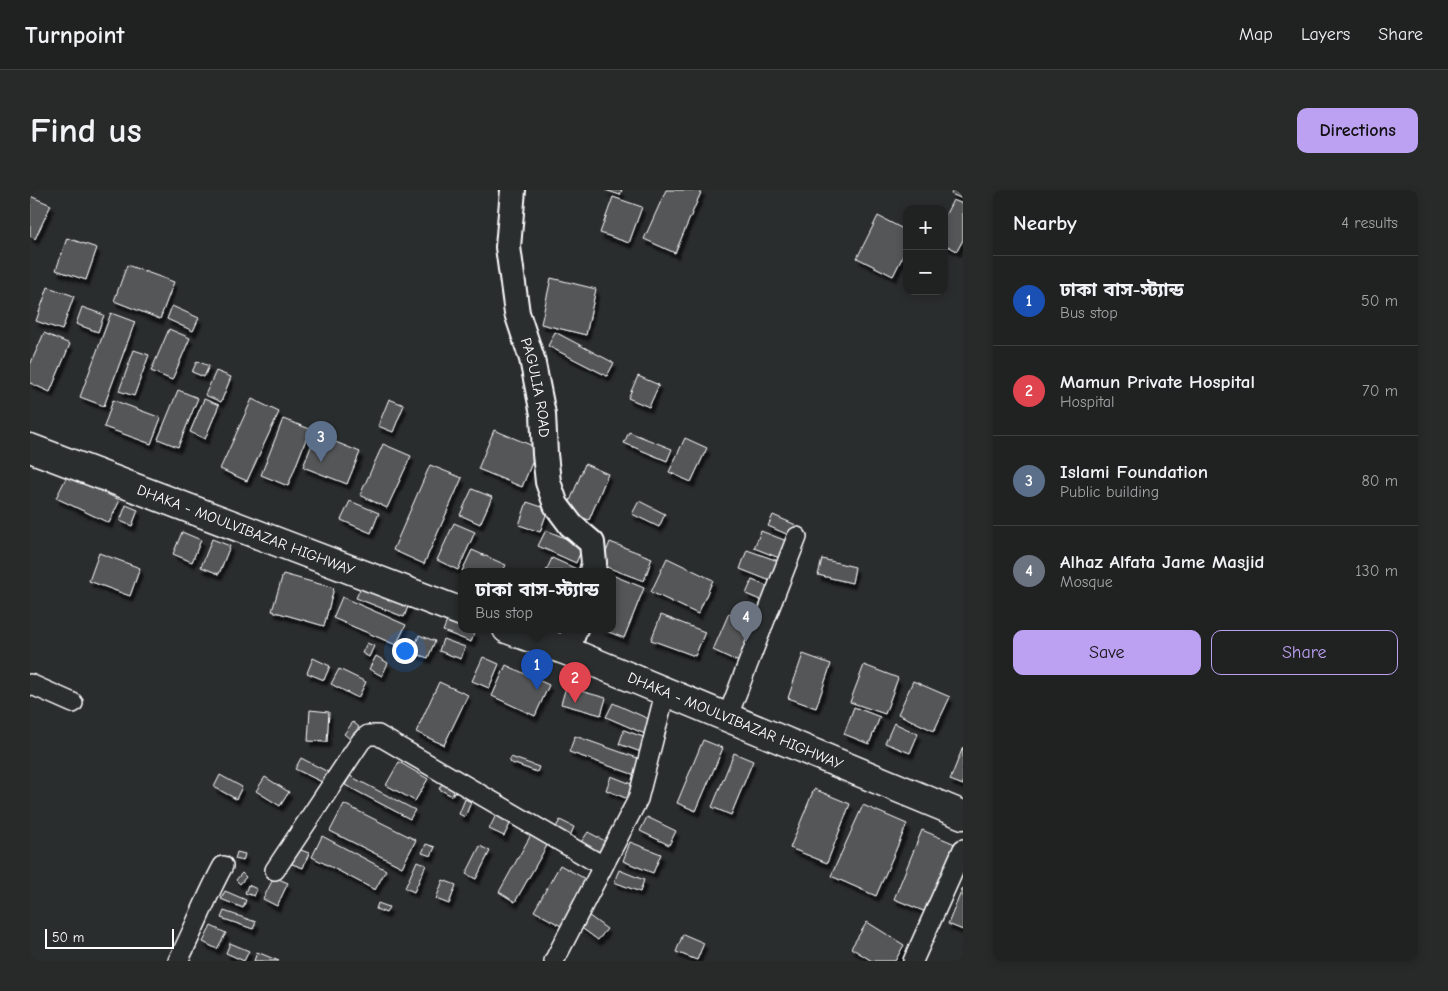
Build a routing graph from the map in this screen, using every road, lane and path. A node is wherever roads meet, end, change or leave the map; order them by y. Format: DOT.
graph roads {
  1 [pos="513,190"];
  2 [pos="30,448"];
  3 [pos="798,537"];
  4 [pos="593,568"];
  5 [pos="458,610"];
  6 [pos="530,633"];
  7 [pos="571,640"];
  8 [pos="30,684"];
  9 [pos="665,693"];
  10 [pos="73,702"];
  11 [pos="727,718"];
  12 [pos="963,815"];
  13 [pos="963,849"];
  14 [pos="222,866"];
  15 [pos="603,866"];
  16 [pos="275,870"];
  17 [pos="178,961"];
  18 [pos="554,961"];
  19 [pos="913,961"];
  1 -- 4 [label="street, PAGULIA ROAD"];
  2 -- 5 [label="highway, DHAKA - MOULVIBAZAR HIGHWAY"];
  3 -- 11 [label="street"];
  6 -- 7 [label="highway, DHAKA - MOULVIBAZAR HIGHWAY"];
  7 -- 9 [label="highway, DHAKA - MOULVIBAZAR HIGHWAY"];
  8 -- 10 [label="street"];
  9 -- 11 [label="highway, DHAKA - MOULVIBAZAR HIGHWAY"];
  9 -- 15 [label="street"];
  11 -- 12 [label="highway, DHAKA - MOULVIBAZAR HIGHWAY"];
  13 -- 19 [label="street"];
  14 -- 17 [label="street"];
  15 -- 16 [label="street"];
  15 -- 18 [label="street"];
}
